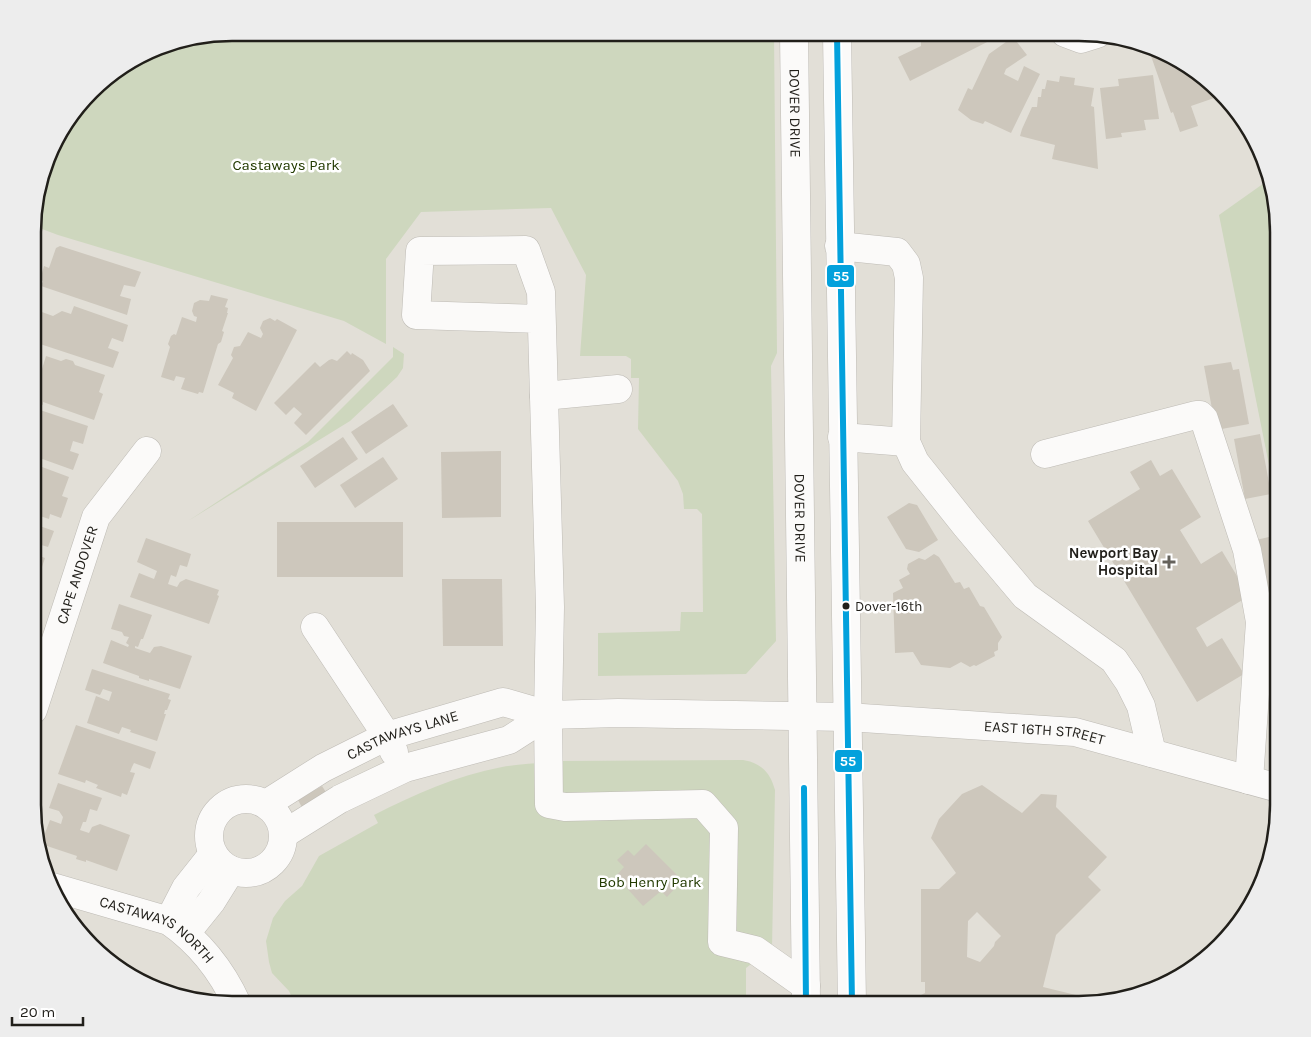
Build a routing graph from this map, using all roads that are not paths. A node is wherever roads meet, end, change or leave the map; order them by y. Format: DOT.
graph roads {
  1 [pos="794,41"];
  2 [pos="837,41"];
  3 [pos="839,246"];
  4 [pos="541,319"];
  5 [pos="618,389"];
  6 [pos="544,396"];
  7 [pos="842,437"];
  8 [pos="906,442"];
  9 [pos="147,451"];
  10 [pos="1045,454"];
  11 [pos="315,627"];
  12 [pos="41,685"];
  13 [pos="548,715"];
  14 [pos="803,716"];
  15 [pos="847,717"];
  16 [pos="388,736"];
  17 [pos="1152,753"];
  18 [pos="402,770"];
  19 [pos="1249,780"];
  20 [pos="1270,786"];
  21 [pos="266,804"];
  22 [pos="284,834"];
  23 [pos="222,862"];
  24 [pos="62,890"];
  25 [pos="177,927"];
  26 [pos="806,995"];
  27 [pos="233,996"];
  28 [pos="852,996"];
  1 -- 14 [label="street, DOVER DRIVE"];
  2 -- 3 [label="street"];
  3 -- 7 [label="street"];
  3 -- 8 [label="street"];
  4 -- 4 [label="street"];
  4 -- 6 [label="street"];
  5 -- 6 [label="street"];
  6 -- 13 [label="street"];
  7 -- 8 [label="street"];
  7 -- 15 [label="street"];
  8 -- 17 [label="street"];
  9 -- 12 [label="street, CAPE ANDOVER"];
  10 -- 19 [label="street"];
  11 -- 16 [label="street"];
  13 -- 14 [label="street, CASTAWAYS LANE"];
  13 -- 16 [label="street, CASTAWAYS LANE"];
  13 -- 18 [label="street, CASTAWAYS LANE"];
  13 -- 26 [label="street"];
  14 -- 15 [label="street, EAST 16TH STREET"];
  14 -- 26 [label="street, DOVER DRIVE"];
  15 -- 17 [label="street, EAST 16TH STREET"];
  15 -- 28 [label="street"];
  16 -- 18 [label="street"];
  16 -- 21 [label="street, CASTAWAYS LANE"];
  17 -- 19 [label="street, EAST 16TH STREET"];
  18 -- 22 [label="street, CASTAWAYS LANE"];
  19 -- 20 [label="street, EAST 16TH STREET"];
  21 -- 22 [label="street"];
  21 -- 23 [label="street"];
  22 -- 23 [label="street"];
  23 -- 25 [label="street"];
  24 -- 25 [label="street, CASTAWAYS NORTH"];
  25 -- 27 [label="street, CASTAWAYS NORTH"];
}
